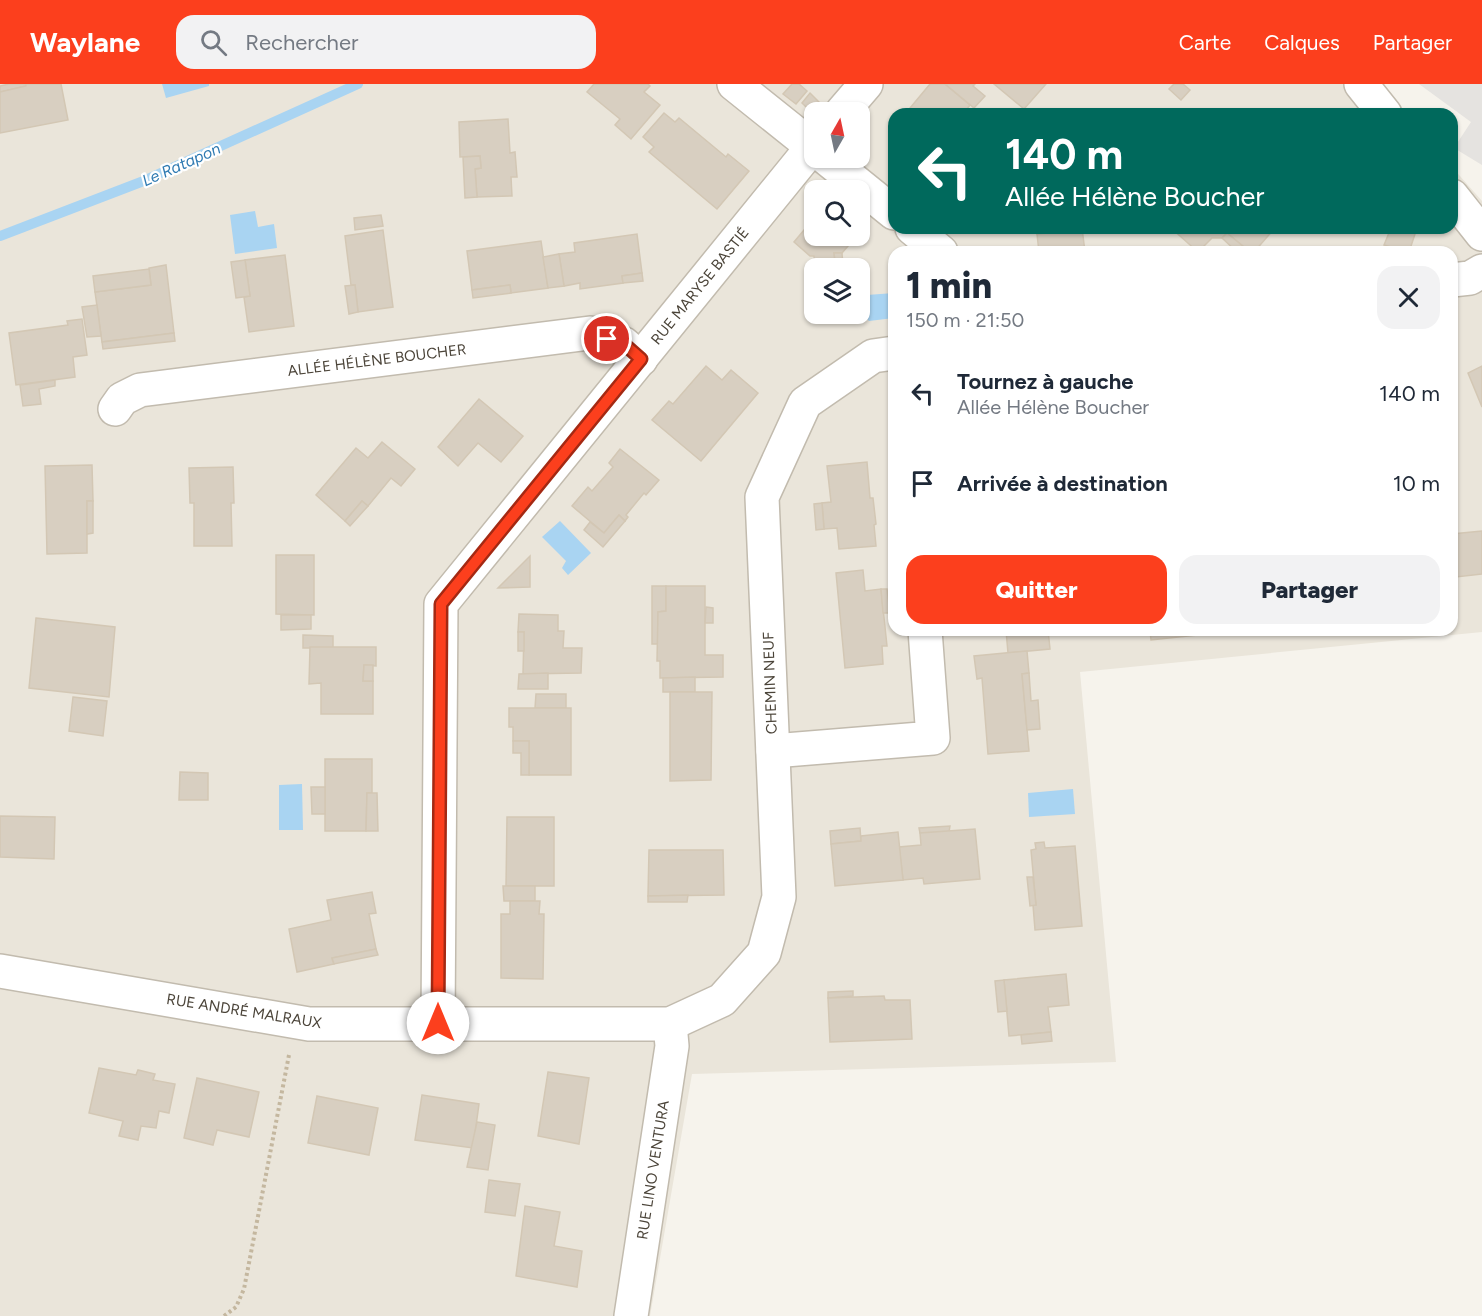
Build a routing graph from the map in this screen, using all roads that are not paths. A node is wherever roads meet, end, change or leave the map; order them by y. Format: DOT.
graph roads {
  1 [pos="734,84"];
  2 [pos="866,84"];
  3 [pos="1361,84"];
  4 [pos="851,102"];
  5 [pos="1380,108"];
  6 [pos="804,139"];
  7 [pos="804,165"];
  8 [pos="840,168"];
  9 [pos="1458,204"];
  10 [pos="888,208"];
  11 [pos="919,234"];
  12 [pos="1482,234"];
  13 [pos="934,246"];
  14 [pos="1482,271"];
  15 [pos="1458,279"];
  16 [pos="888,354"];
  17 [pos="641,359"];
  18 [pos="115,409"];
  19 [pos="925,636"];
  20 [pos="772,751"];
  21 [pos="0,971"];
  22 [pos="438,1023"];
  23 [pos="670,1024"];
  24 [pos="631,1316"];
  1 -- 6 [label="street"];
  2 -- 4 [label="street"];
  3 -- 5 [label="street"];
  7 -- 17 [label="street, RUE MARYSE BASTIÉ"];
  8 -- 10 [label="street"];
  9 -- 12 [label="street"];
  11 -- 13 [label="street"];
  14 -- 15 [label="street"];
  16 -- 20 [label="street, CHEMIN NEUF"];
  17 -- 18 [label="street, ALLÉE HÉLÈNE BOUCHER"];
  17 -- 22 [label="street, RUE MARYSE BASTIÉ"];
  19 -- 20 [label="street"];
  20 -- 23 [label="street, CHEMIN NEUF"];
  21 -- 22 [label="street, RUE ANDRÉ MALRAUX"];
  22 -- 23 [label="street, RUE ANDRÉ MALRAUX"];
  23 -- 24 [label="street, RUE LINO VENTURA"];
}
